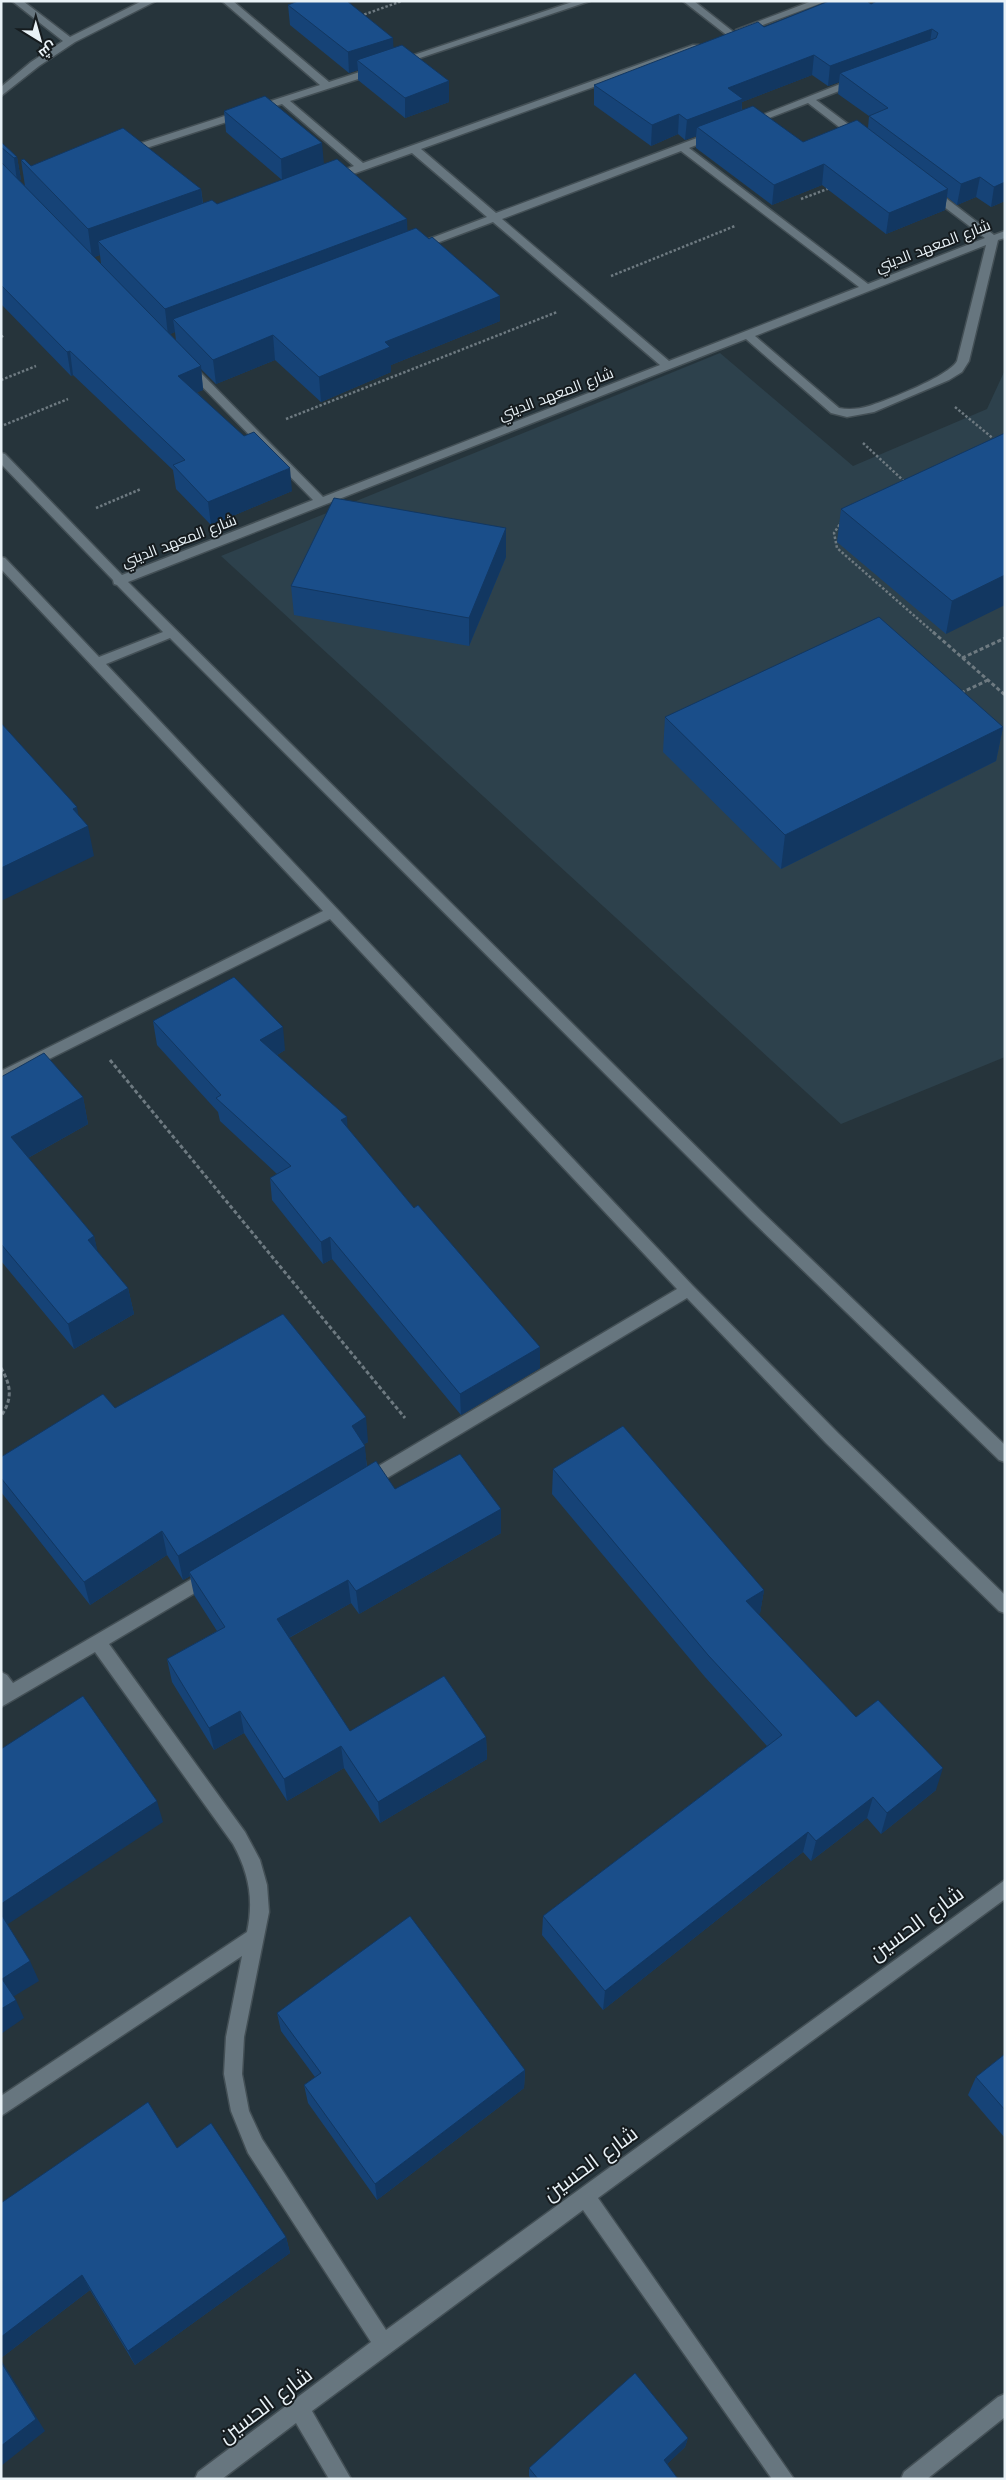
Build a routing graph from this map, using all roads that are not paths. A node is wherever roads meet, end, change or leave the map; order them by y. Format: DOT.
graph roads {
  1 [pos="18,1"];
  2 [pos="152,1"];
  3 [pos="227,1"];
  4 [pos="586,1"];
  5 [pos="688,1"];
  6 [pos="822,1"];
  7 [pos="69,41"];
  8 [pos="703,44"];
  9 [pos="873,75"];
  10 [pos="327,86"];
  11 [pos="1,93"];
  12 [pos="809,99"];
  13 [pos="283,100"];
  14 [pos="870,145"];
  15 [pos="682,147"];
  16 [pos="413,148"];
  17 [pos="116,154"];
  18 [pos="360,167"];
  19 [pos="323,181"];
  20 [pos="923,186"];
  21 [pos="494,218"];
  22 [pos="1005,234"];
  23 [pos="993,239"];
  24 [pos="403,252"];
  25 [pos="867,288"];
  26 [pos="747,335"];
  27 [pos="179,356"];
  28 [pos="668,366"];
  29 [pos="1,457"];
  30 [pos="321,502"];
  31 [pos="1,561"];
  32 [pos="118,581"];
  33 [pos="171,633"];
  34 [pos="97,663"];
  35 [pos="331,912"];
  36 [pos="1,1078"];
  37 [pos="688,1290"];
  38 [pos="1005,1455"];
  39 [pos="352,1491"];
  40 [pos="225,1566"];
  41 [pos="1005,1606"];
  42 [pos="98,1642"];
  43 [pos="4,1691"];
  44 [pos="1005,1888"];
  45 [pos="254,1938"];
  46 [pos="1,2107"];
  47 [pos="584,2196"];
  48 [pos="384,2344"];
  49 [pos="1005,2404"];
  50 [pos="299,2409"];
  51 [pos="205,2479"];
  52 [pos="341,2479"];
  53 [pos="784,2479"];
  54 [pos="911,2479"];
  1 -- 7 [label="street"];
  2 -- 7 [label="street"];
  3 -- 10 [label="street"];
  4 -- 10 [label="street"];
  5 -- 6 [label="street"];
  7 -- 11 [label="street"];
  8 -- 16 [label="street"];
  9 -- 12 [label="street"];
  10 -- 13 [label="street"];
  12 -- 14 [label="street"];
  12 -- 15 [label="street"];
  13 -- 17 [label="street"];
  13 -- 18 [label="street"];
  15 -- 21 [label="street"];
  15 -- 25 [label="street"];
  16 -- 18 [label="street"];
  16 -- 21 [label="street"];
  18 -- 19 [label="street"];
  20 -- 23 [label="street"];
  21 -- 24 [label="street"];
  21 -- 28 [label="street"];
  22 -- 23 [label="street, شارع المعهد الديني"];
  23 -- 25 [label="street, شارع المعهد الديني"];
  23 -- 26 [label="street"];
  25 -- 26 [label="street, شارع المعهد الديني"];
  26 -- 28 [label="street, شارع المعهد الديني"];
  27 -- 30 [label="street"];
  28 -- 30 [label="street, شارع المعهد الديني"];
  29 -- 32 [label="street"];
  30 -- 32 [label="street, شارع المعهد الديني"];
  31 -- 34 [label="street"];
  32 -- 33 [label="street"];
  33 -- 34 [label="street"];
  33 -- 38 [label="street"];
  34 -- 35 [label="street"];
  35 -- 36 [label="street"];
  35 -- 37 [label="street"];
  37 -- 39 [label="street"];
  37 -- 41 [label="street"];
  40 -- 42 [label="street"];
  42 -- 43 [label="street"];
  42 -- 45 [label="street"];
  44 -- 47 [label="street, شارع الحسين"];
  45 -- 46 [label="street"];
  45 -- 48 [label="street"];
  47 -- 48 [label="street, شارع الحسين"];
  47 -- 53 [label="street"];
  48 -- 50 [label="street, شارع الحسين"];
  49 -- 54 [label="street"];
  50 -- 51 [label="street, شارع الحسين"];
  50 -- 52 [label="street"];
}
